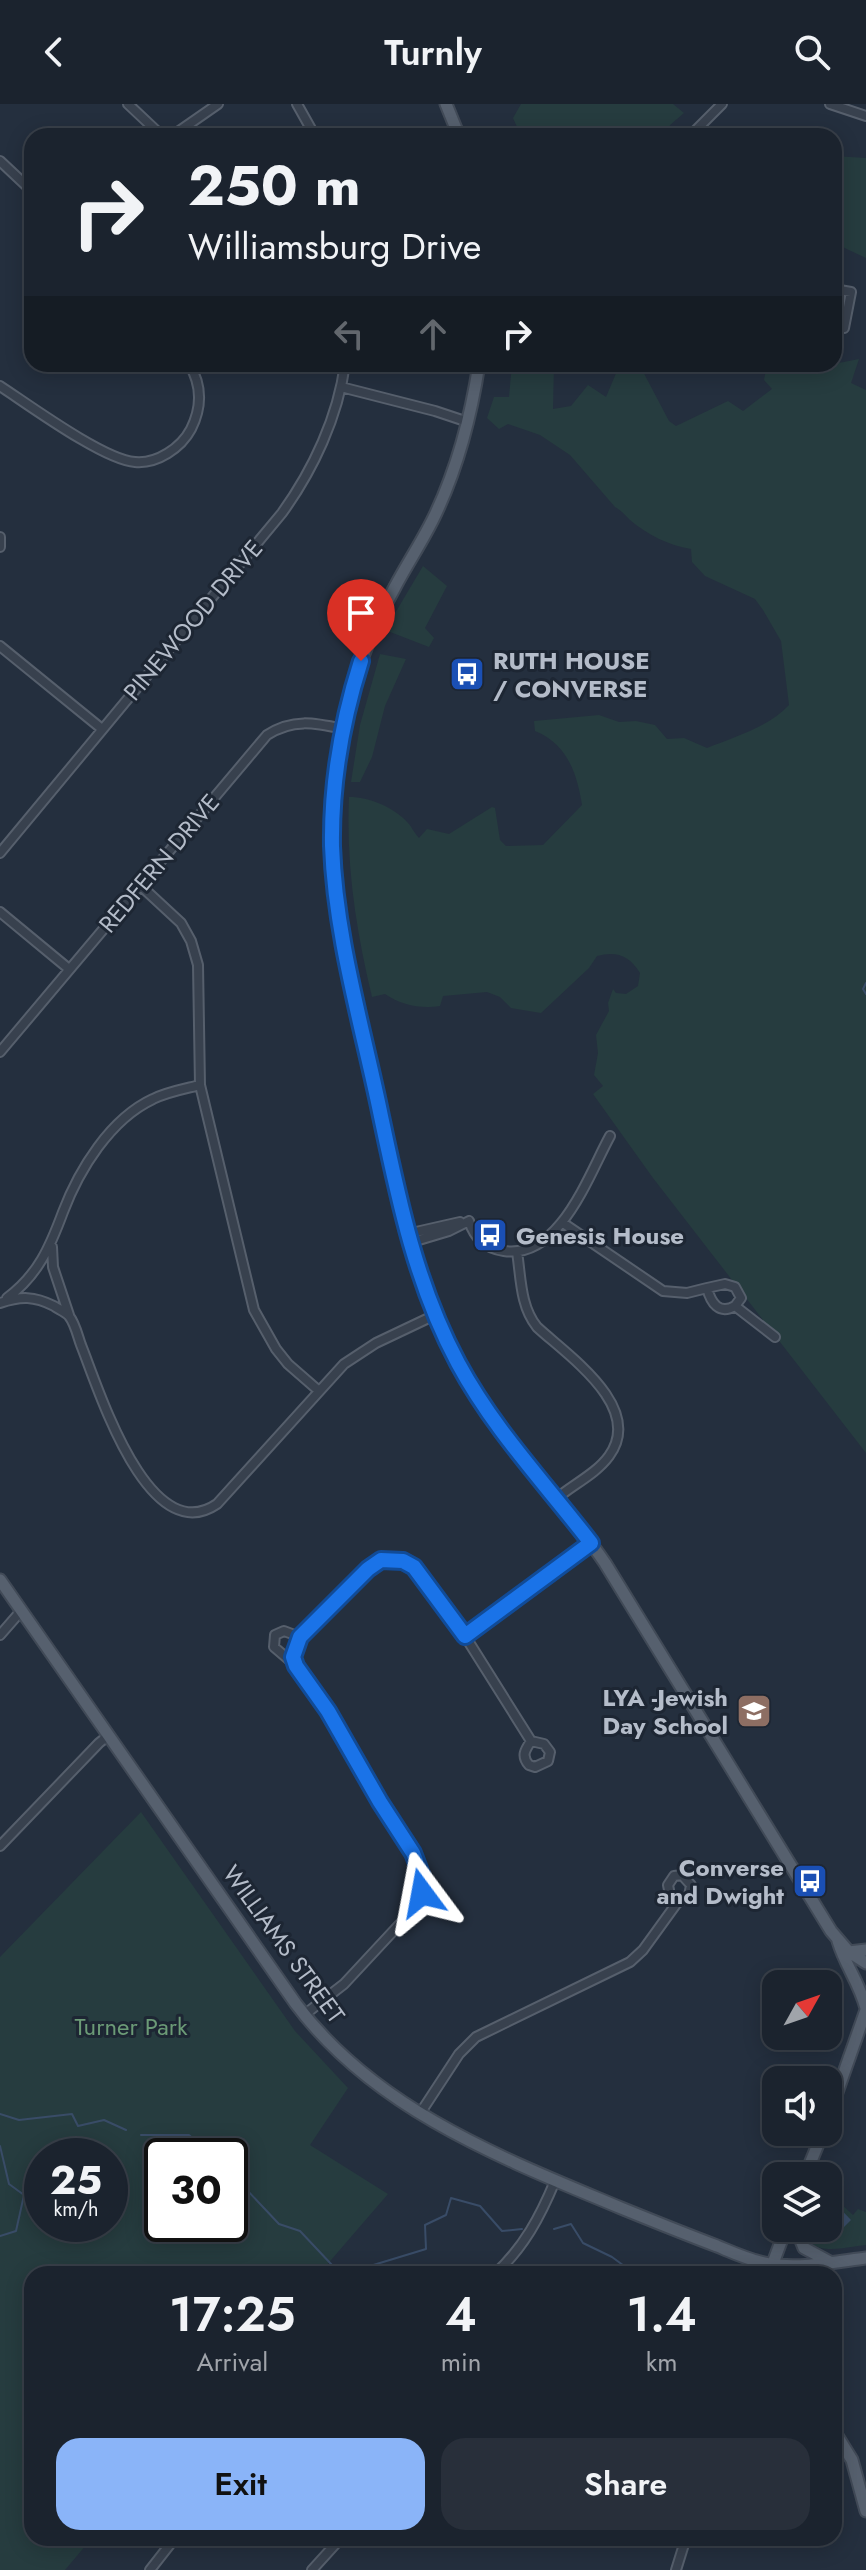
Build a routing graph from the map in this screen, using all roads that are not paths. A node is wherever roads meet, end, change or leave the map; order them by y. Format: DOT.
graph roads {
  1 [pos="128,104"];
  2 [pos="218,104"];
  3 [pos="297,104"];
  4 [pos="446,104"];
  5 [pos="722,104"];
  6 [pos="830,104"];
  7 [pos="866,116"];
  8 [pos="154,128"];
  9 [pos="184,128"];
  10 [pos="310,128"];
  11 [pos="456,128"];
  12 [pos="698,128"];
  13 [pos="0,161"];
  14 [pos="24,184"];
  15 [pos="842,290"];
  16 [pos="842,328"];
  17 [pos="193,372"];
  18 [pos="344,372"];
  19 [pos="477,372"];
  20 [pos="0,386"];
  21 [pos="341,387"];
  22 [pos="468,422"];
  23 [pos="0,537"];
  24 [pos="0,547"];
  25 [pos="0,646"];
  26 [pos="102,729"];
  27 [pos="343,729"];
  28 [pos="0,853"];
  29 [pos="140,885"];
  30 [pos="0,912"];
  31 [pos="69,969"];
  32 [pos="0,1052"];
  33 [pos="200,1085"];
  34 [pos="610,1136"];
  35 [pos="563,1223"];
  36 [pos="408,1238"];
  37 [pos="53,1243"];
  38 [pos="517,1252"];
  39 [pos="707,1288"];
  40 [pos="0,1303"];
  41 [pos="735,1306"];
  42 [pos="435,1315"];
  43 [pos="69,1316"];
  44 [pos="775,1337"];
  45 [pos="319,1391"];
  46 [pos="556,1499"];
  47 [pos="591,1543"];
  48 [pos="0,1580"];
  49 [pos="21,1611"];
  50 [pos="0,1635"];
  51 [pos="465,1636"];
  52 [pos="300,1637"];
  53 [pos="294,1664"];
  54 [pos="109,1735"];
  55 [pos="531,1741"];
  56 [pos="0,1846"];
  57 [pos="677,1903"];
  58 [pos="838,1941"];
  59 [pos="866,1950"];
  60 [pos="849,1952"];
  61 [pos="866,1963"];
  62 [pos="866,2009"];
  63 [pos="304,2015"];
  64 [pos="842,2078"];
  65 [pos="421,2112"];
  66 [pos="555,2181"];
  67 [pos="781,2242"];
  68 [pos="802,2242"];
  69 [pos="866,2258"];
  70 [pos="830,2262"];
  71 [pos="504,2266"];
  72 [pos="763,2266"];
  73 [pos="771,2266"];
  74 [pos="796,2266"];
  75 [pos="842,2444"];
  76 [pos="866,2511"];
  77 [pos="169,2546"];
  78 [pos="334,2546"];
  79 [pos="684,2546"];
  80 [pos="150,2570"];
  81 [pos="312,2570"];
  82 [pos="676,2570"];
  1 -- 8 [label="street"];
  2 -- 9 [label="street"];
  3 -- 10 [label="street"];
  4 -- 11 [label="main road"];
  5 -- 12 [label="street"];
  6 -- 7 [label="street"];
  13 -- 14 [label="street"];
  15 -- 16 [label="street"];
  17 -- 20 [label="street"];
  18 -- 21 [label="street, PINEWOOD DRIVE"];
  19 -- 22 [label="main road"];
  21 -- 22 [label="street"];
  21 -- 26 [label="street, PINEWOOD DRIVE"];
  22 -- 27 [label="main road"];
  23 -- 24 [label="street"];
  25 -- 26 [label="street"];
  26 -- 28 [label="street, PINEWOOD DRIVE"];
  27 -- 29 [label="street, REDFERN DRIVE"];
  27 -- 36 [label="main road"];
  29 -- 31 [label="street, REDFERN DRIVE"];
  29 -- 33 [label="street"];
  30 -- 31 [label="street"];
  31 -- 32 [label="street, REDFERN DRIVE"];
  33 -- 37 [label="street"];
  33 -- 45 [label="street"];
  34 -- 35 [label="street"];
  35 -- 38 [label="street"];
  35 -- 39 [label="street"];
  36 -- 38 [label="street"];
  36 -- 42 [label="main road"];
  37 -- 40 [label="street"];
  37 -- 43 [label="street"];
  38 -- 46 [label="street"];
  39 -- 41 [label="street"];
  39 -- 41 [label="street"];
  40 -- 43 [label="street"];
  41 -- 44 [label="street"];
  42 -- 45 [label="street"];
  42 -- 46 [label="main road"];
  43 -- 45 [label="street"];
  46 -- 47 [label="main road"];
  47 -- 51 [label="street"];
  47 -- 58 [label="main road"];
  48 -- 49 [label="main road, WILLIAMS STREET"];
  49 -- 50 [label="street"];
  49 -- 54 [label="main road, WILLIAMS STREET"];
  51 -- 52 [label="street"];
  51 -- 55 [label="street"];
  52 -- 53 [label="street"];
  52 -- 53 [label="street"];
  53 -- 63 [label="street"];
  54 -- 56 [label="street"];
  54 -- 63 [label="main road, WILLIAMS STREET"];
  57 -- 65 [label="street"];
  58 -- 60 [label="main road"];
  58 -- 62 [label="main road"];
  59 -- 60 [label="main road"];
  60 -- 61 [label="main road"];
  62 -- 64 [label="main road"];
  63 -- 65 [label="main road, WILLIAMS STREET"];
  65 -- 66 [label="main road, WILLIAMS STREET"];
  66 -- 71 [label="street"];
  66 -- 72 [label="main road, WILLIAMS STREET"];
  67 -- 73 [label="main road"];
  68 -- 70 [label="main road"];
  69 -- 70 [label="main road"];
  70 -- 74 [label="main road"];
  75 -- 76 [label="main road"];
  77 -- 80 [label="street"];
  78 -- 81 [label="street"];
  79 -- 82 [label="street"];
}
